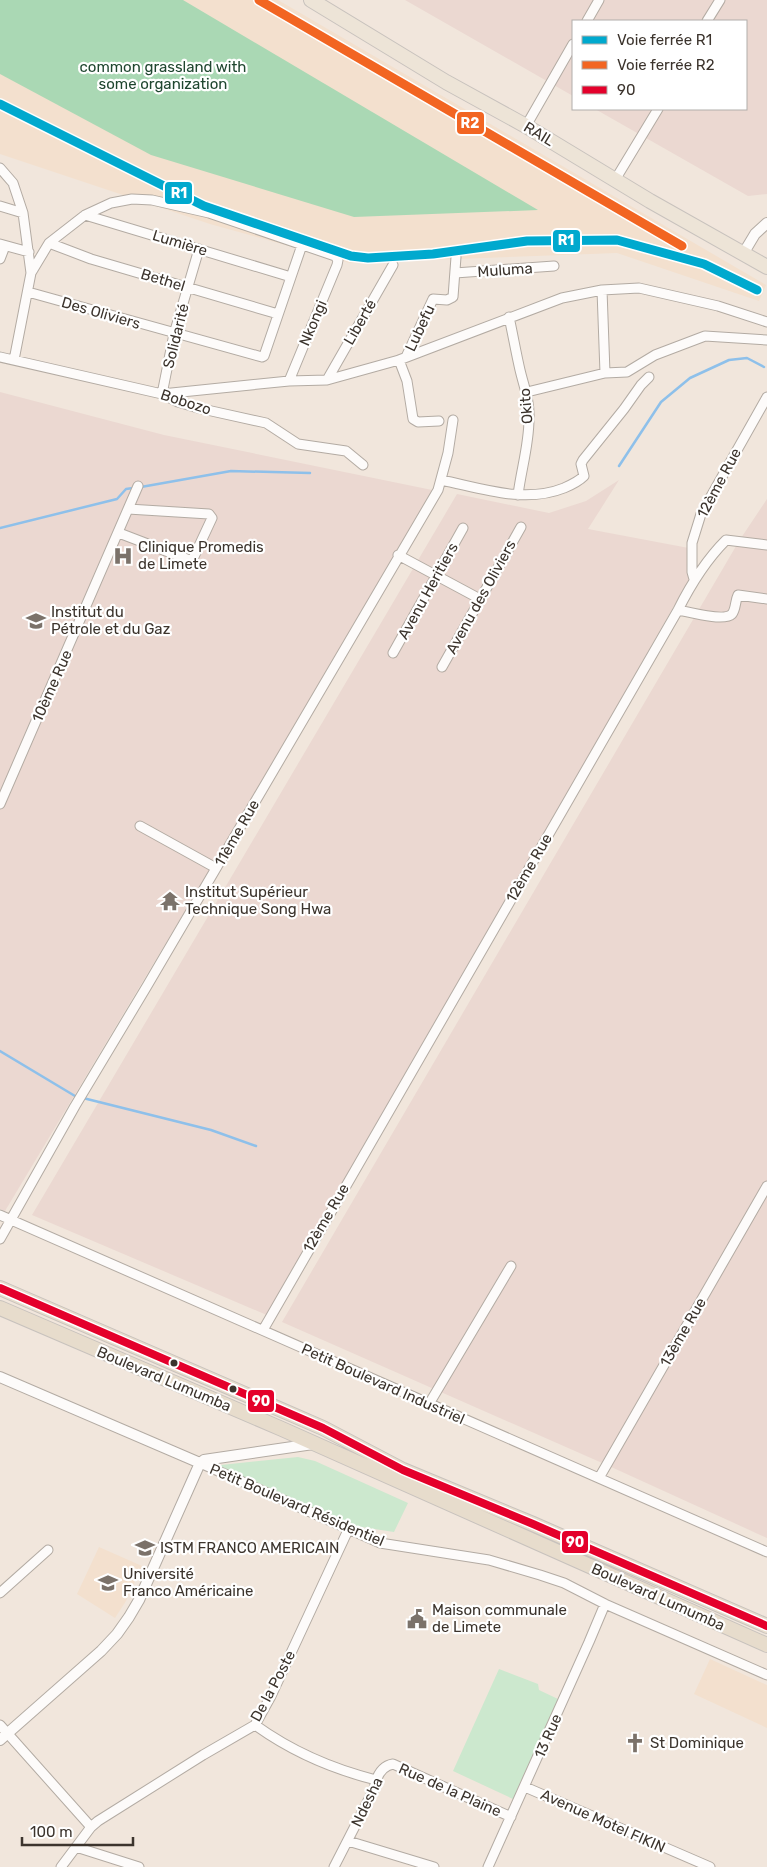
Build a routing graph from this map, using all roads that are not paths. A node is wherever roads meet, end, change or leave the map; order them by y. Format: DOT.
graph roads {
  1 [pos="311,0"];
  2 [pos="599,0"];
  3 [pos="720,0"];
  4 [pos="588,20"];
  5 [pos="708,20"];
  6 [pos="572,46"];
  7 [pos="657,110"];
  8 [pos="526,126"];
  9 [pos="0,168"];
  10 [pos="615,180"];
  11 [pos="0,206"];
  12 [pos="23,213"];
  13 [pos="85,215"];
  14 [pos="767,224"];
  15 [pos="50,243"];
  16 [pos="3,245"];
  17 [pos="302,246"];
  18 [pos="199,249"];
  19 [pos="29,252"];
  20 [pos="743,254"];
  21 [pos="456,257"];
  22 [pos="0,259"];
  23 [pos="394,265"];
  24 [pos="554,266"];
  25 [pos="767,267"];
  26 [pos="31,273"];
  27 [pos="456,273"];
  28 [pos="291,277"];
  29 [pos="189,288"];
  30 [pos="602,290"];
  31 [pos="28,292"];
  32 [pos="278,314"];
  33 [pos="509,317"];
  34 [pos="767,322"];
  35 [pos="174,334"];
  36 [pos="767,340"];
  37 [pos="0,357"];
  38 [pos="403,359"];
  39 [pos="14,360"];
  40 [pos="605,373"];
  41 [pos="649,378"];
  42 [pos="327,380"];
  43 [pos="289,381"];
  44 [pos="527,392"];
  45 [pos="162,394"];
  46 [pos="767,397"];
  47 [pos="453,420"];
  48 [pos="439,421"];
  49 [pos="363,465"];
  50 [pos="441,480"];
  51 [pos="138,486"];
  52 [pos="518,495"];
  53 [pos="128,510"];
  54 [pos="520,527"];
  55 [pos="462,528"];
  56 [pos="119,533"];
  57 [pos="767,545"];
  58 [pos="398,556"];
  59 [pos="435,575"];
  60 [pos="694,579"];
  61 [pos="480,599"];
  62 [pos="767,599"];
  63 [pos="678,610"];
  64 [pos="393,653"];
  65 [pos="442,667"];
  66 [pos="0,804"];
  67 [pos="140,826"];
  68 [pos="216,868"];
  69 [pos="767,1186"];
  70 [pos="0,1215"];
  71 [pos="10,1219"];
  72 [pos="0,1239"];
  73 [pos="510,1266"];
  74 [pos="0,1288"];
  75 [pos="0,1308"];
  76 [pos="263,1330"];
  77 [pos="0,1377"];
  78 [pos="429,1404"];
  79 [pos="313,1444"];
  80 [pos="200,1463"];
  81 [pos="599,1478"];
  82 [pos="349,1528"];
  83 [pos="48,1550"];
  84 [pos="767,1552"];
  85 [pos="0,1593"];
  86 [pos="605,1604"];
  87 [pos="767,1626"];
  88 [pos="767,1645"];
  89 [pos="767,1675"];
  90 [pos="0,1725"];
  91 [pos="254,1725"];
  92 [pos="4,1737"];
  93 [pos="388,1765"];
  94 [pos="376,1780"];
  95 [pos="525,1786"];
  96 [pos="511,1817"];
  97 [pos="91,1827"];
  98 [pos="348,1841"];
  99 [pos="76,1847"];
  100 [pos="61,1867"];
  101 [pos="139,1867"];
  102 [pos="334,1867"];
  103 [pos="434,1867"];
  104 [pos="488,1867"];
  105 [pos="710,1867"];
  1 -- 8 [label="main road, RAIL"];
  2 -- 4 [label="street"];
  3 -- 5 [label="street"];
  6 -- 8 [label="street"];
  7 -- 10 [label="street"];
  8 -- 10 [label="main road, RAIL"];
  9 -- 12 [label="street"];
  10 -- 20 [label="main road, RAIL"];
  11 -- 12 [label="street"];
  12 -- 19 [label="street"];
  13 -- 15 [label="street"];
  13 -- 17 [label="street"];
  13 -- 18 [label="street, Lumière"];
  14 -- 20 [label="street"];
  15 -- 26 [label="street"];
  15 -- 29 [label="street, Bethel"];
  16 -- 19 [label="street"];
  16 -- 22 [label="street"];
  17 -- 28 [label="street"];
  17 -- 43 [label="street, Nkongi"];
  18 -- 28 [label="street, Lumière"];
  18 -- 29 [label="street, Solidarité"];
  19 -- 26 [label="street"];
  20 -- 25 [label="main road, RAIL"];
  21 -- 27 [label="street, Lubefu"];
  23 -- 42 [label="street, Liberté"];
  24 -- 27 [label="street, Muluma"];
  26 -- 31 [label="street"];
  27 -- 38 [label="street, Lubefu"];
  28 -- 32 [label="street"];
  29 -- 32 [label="street, Bethel"];
  29 -- 35 [label="street, Solidarité"];
  30 -- 33 [label="street"];
  30 -- 34 [label="street"];
  30 -- 40 [label="street"];
  31 -- 35 [label="street, Des Oliviers"];
  31 -- 39 [label="street"];
  32 -- 35 [label="street"];
  33 -- 38 [label="street"];
  33 -- 44 [label="street, Okito"];
  35 -- 45 [label="street, Solidarité"];
  36 -- 40 [label="street"];
  37 -- 39 [label="street, Bobozo"];
  38 -- 42 [label="street"];
  38 -- 48 [label="street"];
  39 -- 45 [label="street, Bobozo"];
  40 -- 44 [label="street"];
  41 -- 52 [label="street"];
  42 -- 43 [label="street"];
  43 -- 45 [label="street"];
  44 -- 52 [label="street, Okito"];
  45 -- 49 [label="street, Bobozo"];
  46 -- 60 [label="street, 12ème Rue"];
  47 -- 50 [label="street, 11ème Rue"];
  50 -- 52 [label="street"];
  50 -- 58 [label="street, 11ème Rue"];
  51 -- 53 [label="street, 10ème Rue"];
  53 -- 56 [label="street, 10ème Rue"];
  53 -- 56 [label="street"];
  54 -- 61 [label="street, Avenu des Oliviers"];
  55 -- 59 [label="street, Avenu Heritiers"];
  56 -- 66 [label="street, 10ème Rue"];
  57 -- 60 [label="street"];
  58 -- 59 [label="street"];
  58 -- 68 [label="street, 11ème Rue"];
  59 -- 61 [label="street"];
  59 -- 64 [label="street, Avenu Heritiers"];
  60 -- 63 [label="street, 12ème Rue"];
  61 -- 65 [label="street, Avenu des Oliviers"];
  62 -- 63 [label="street"];
  63 -- 76 [label="street, 12ème Rue"];
  67 -- 68 [label="street"];
  68 -- 71 [label="street, 11ème Rue"];
  69 -- 81 [label="street, 13ème Rue"];
  70 -- 71 [label="street, Petit Boulevard Industriel"];
  71 -- 72 [label="street, 11ème Rue"];
  71 -- 76 [label="street, Petit Boulevard Industriel"];
  73 -- 78 [label="street"];
  74 -- 87 [label="highway, Boulevard Lumumba"];
  75 -- 79 [label="highway, Boulevard Lumumba"];
  76 -- 78 [label="street, Petit Boulevard Industriel"];
  77 -- 80 [label="street, Petit Boulevard Résidentiel"];
  78 -- 81 [label="street, Petit Boulevard Industriel"];
  79 -- 80 [label="street"];
  79 -- 88 [label="highway, Boulevard Lumumba"];
  80 -- 82 [label="street, Petit Boulevard Résidentiel"];
  80 -- 92 [label="street"];
  81 -- 84 [label="street, Petit Boulevard Industriel"];
  82 -- 86 [label="street, Petit Boulevard Résidentiel"];
  82 -- 91 [label="street, De la Poste"];
  83 -- 85 [label="street"];
  86 -- 89 [label="street, Petit Boulevard Résidentiel"];
  86 -- 95 [label="street, 13 Rue"];
  90 -- 92 [label="street"];
  91 -- 94 [label="street"];
  91 -- 97 [label="street, De la Poste"];
  92 -- 97 [label="street"];
  93 -- 94 [label="street, Ndesha"];
  93 -- 96 [label="street, Rue de la Plaine"];
  94 -- 98 [label="street, Ndesha"];
  95 -- 96 [label="street, 13 Rue"];
  95 -- 105 [label="street, Avenue Motel FIKIN"];
  96 -- 104 [label="street, 13 Rue"];
  97 -- 99 [label="street, De la Poste"];
  98 -- 102 [label="street, Ndesha"];
  98 -- 103 [label="street, Ndesha"];
  99 -- 100 [label="street, De la Poste"];
  99 -- 101 [label="street"];
}
